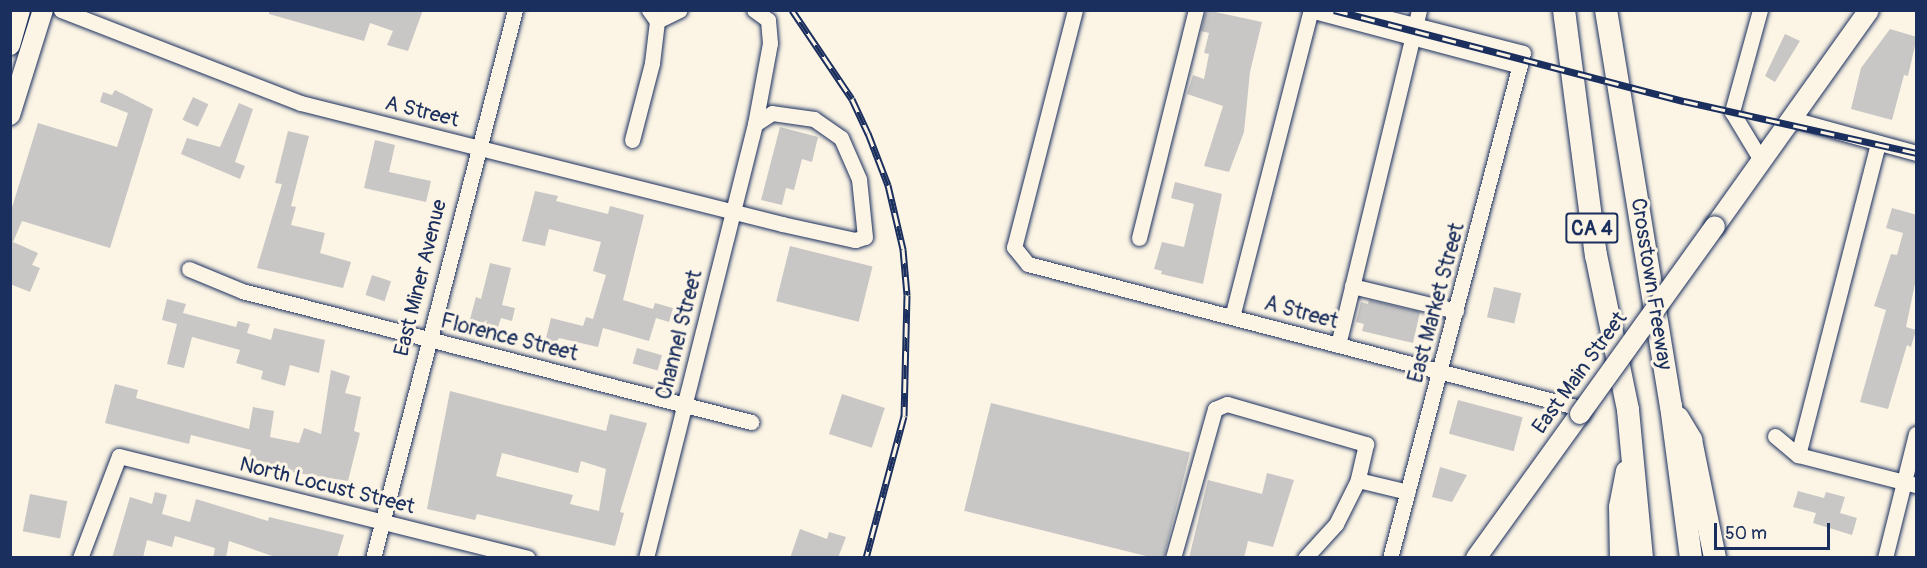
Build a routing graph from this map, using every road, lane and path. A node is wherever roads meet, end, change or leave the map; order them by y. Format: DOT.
graph roads {
  1 [pos="43,10"];
  2 [pos="61,10"];
  3 [pos="515,10"];
  4 [pos="680,10"];
  5 [pos="754,10"];
  6 [pos="1075,10"];
  7 [pos="1196,10"];
  8 [pos="1356,10"];
  9 [pos="1564,10"];
  10 [pos="1606,10"];
  11 [pos="1760,10"];
  12 [pos="1869,10"];
  13 [pos="1310,11"];
  14 [pos="653,16"];
  15 [pos="1415,24"];
  16 [pos="10,116"];
  17 [pos="1792,119"];
  18 [pos="755,124"];
  19 [pos="632,140"];
  20 [pos="1878,143"];
  21 [pos="477,147"];
  22 [pos="1917,153"];
  23 [pos="1761,160"];
  24 [pos="733,212"];
  25 [pos="1139,237"];
  26 [pos="189,269"];
  27 [pos="1352,286"];
  28 [pos="1456,311"];
  29 [pos="1232,317"];
  30 [pos="427,338"];
  31 [pos="1338,345"];
  32 [pos="1441,372"];
  33 [pos="685,404"];
  34 [pos="1671,406"];
  35 [pos="1581,410"];
  36 [pos="751,422"];
  37 [pos="1917,434"];
  38 [pos="1775,436"];
  39 [pos="1632,444"];
  40 [pos="1798,455"];
  41 [pos="1358,480"];
  42 [pos="1911,483"];
  43 [pos="1408,492"];
  44 [pos="383,522"];
  45 [pos="80,558"];
  46 [pos="373,558"];
  47 [pos="527,558"];
  48 [pos="646,558"];
  49 [pos="1173,558"];
  50 [pos="1305,558"];
  51 [pos="1390,558"];
  52 [pos="1476,558"];
  53 [pos="1621,558"];
  54 [pos="1642,558"];
  55 [pos="1691,558"];
  56 [pos="1715,558"];
  57 [pos="1885,558"];
  1 -- 16 [label="main road"];
  2 -- 21 [label="street, A Street"];
  3 -- 21 [label="street, East Miner Avenue"];
  4 -- 14 [label="street"];
  5 -- 18 [label="street, Channel Street"];
  6 -- 29 [label="street, A Street"];
  7 -- 25 [label="street"];
  8 -- 15 [label="street"];
  9 -- 39 [label="highway, CA 4"];
  10 -- 34 [label="highway, Crosstown Freeway / CA 4"];
  11 -- 23 [label="street"];
  12 -- 17 [label="main road, East Main Street"];
  13 -- 15 [label="street"];
  13 -- 29 [label="street"];
  14 -- 19 [label="street"];
  15 -- 27 [label="street"];
  15 -- 28 [label="street, East Market Street"];
  17 -- 20 [label="street"];
  17 -- 23 [label="main road, East Main Street"];
  18 -- 24 [label="street, Channel Street"];
  18 -- 24 [label="street, A Street"];
  20 -- 22 [label="street"];
  20 -- 40 [label="street"];
  21 -- 24 [label="street, A Street"];
  21 -- 30 [label="street, East Miner Avenue"];
  23 -- 35 [label="main road, East Main Street, bridge"];
  24 -- 33 [label="street, Channel Street"];
  26 -- 30 [label="street, Florence Street"];
  27 -- 28 [label="street"];
  27 -- 31 [label="street"];
  28 -- 32 [label="street, East Market Street"];
  29 -- 31 [label="street, A Street"];
  30 -- 33 [label="street, Florence Street"];
  30 -- 44 [label="street, East Miner Avenue"];
  31 -- 32 [label="street, A Street"];
  32 -- 35 [label="street, A Street"];
  32 -- 43 [label="street, East Market Street"];
  33 -- 36 [label="street, Florence Street"];
  33 -- 48 [label="street, Channel Street"];
  34 -- 55 [label="highway, Crosstown Freeway / CA 4"];
  34 -- 56 [label="highway"];
  35 -- 52 [label="main road, East Main Street"];
  37 -- 42 [label="street"];
  38 -- 40 [label="street"];
  39 -- 53 [label="highway"];
  39 -- 54 [label="highway, CA 4"];
  40 -- 42 [label="street"];
  41 -- 43 [label="street"];
  41 -- 49 [label="street"];
  41 -- 50 [label="street"];
  42 -- 57 [label="street"];
  43 -- 51 [label="street, East Market Street"];
  44 -- 45 [label="street, North Locust Street"];
  44 -- 46 [label="street, East Miner Avenue"];
  44 -- 47 [label="street, North Locust Street"];
}
